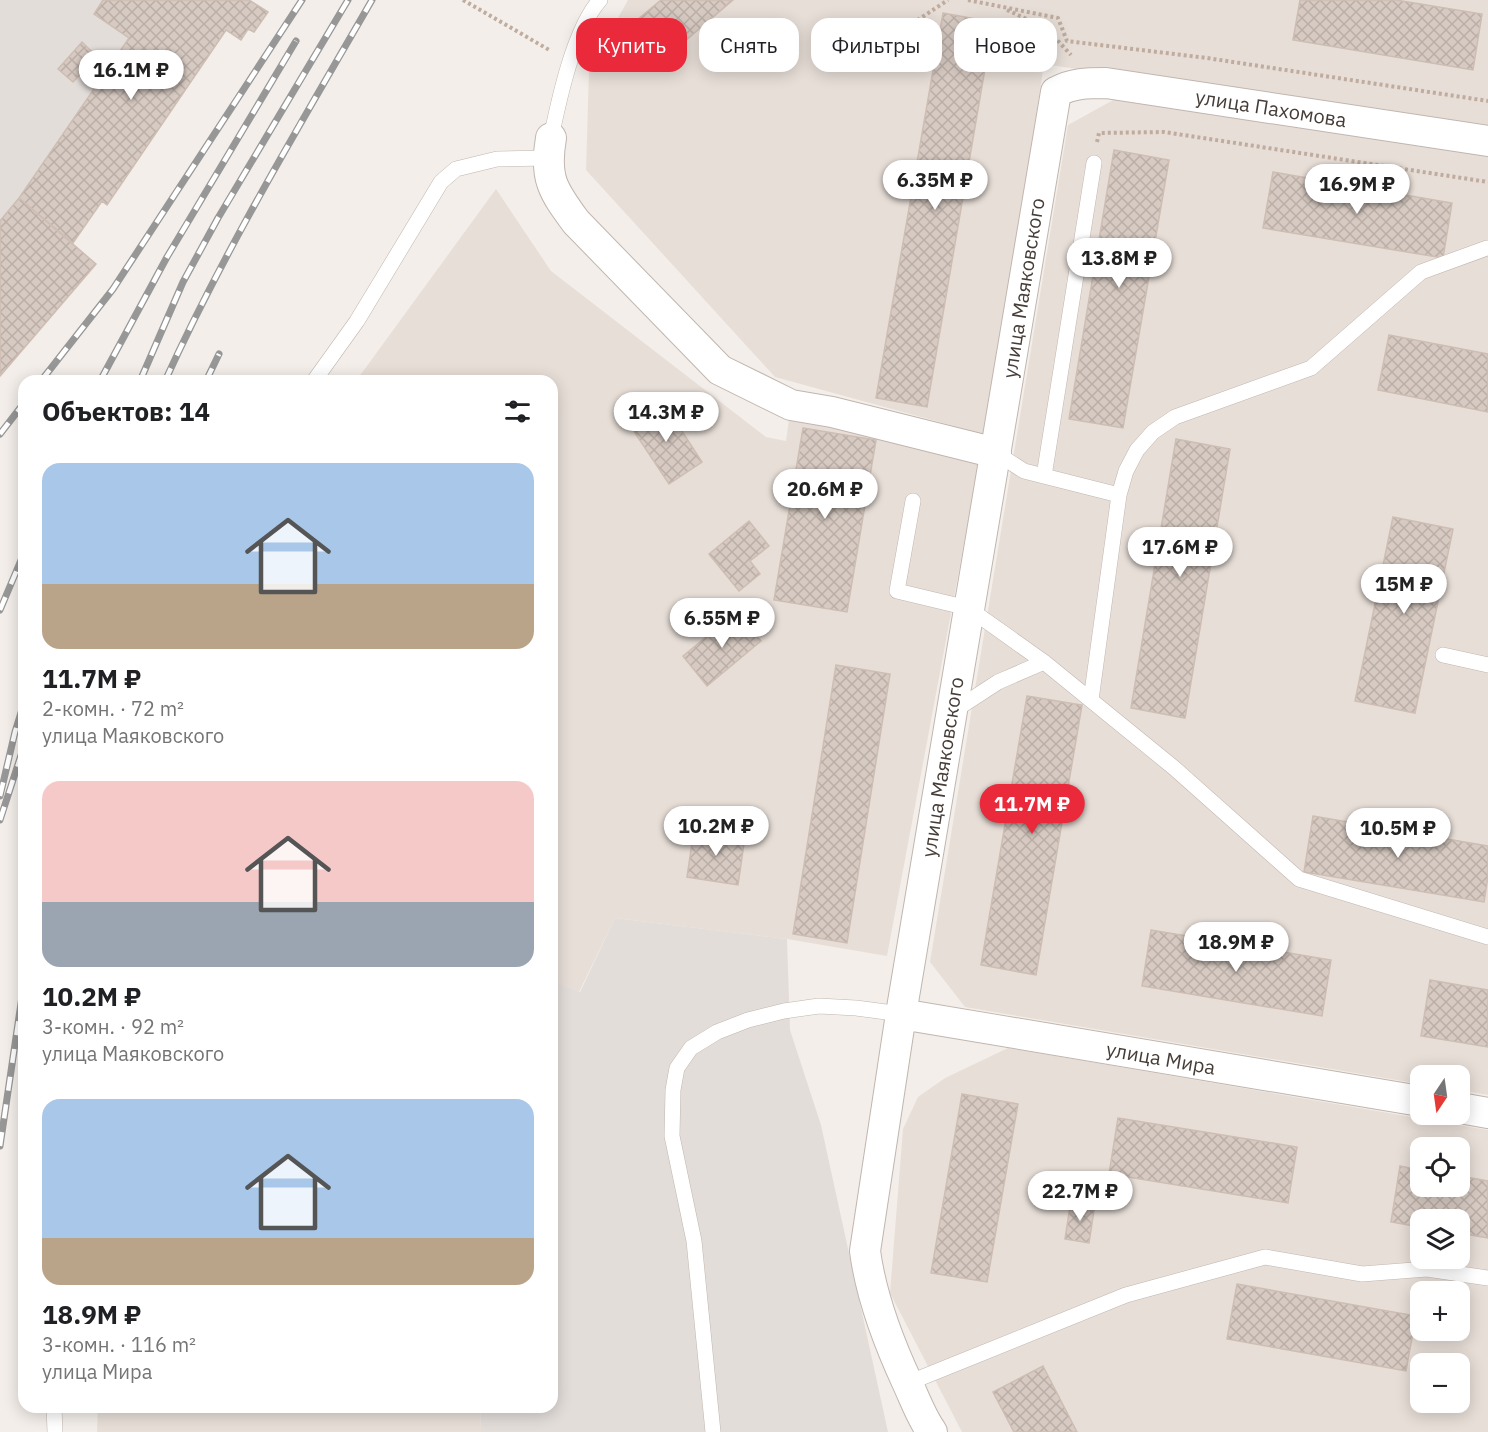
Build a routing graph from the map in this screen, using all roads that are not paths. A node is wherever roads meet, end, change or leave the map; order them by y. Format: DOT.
graph roads {
  1 [pos="600,0"];
  2 [pos="1056,92"];
  3 [pos="1488,141"];
  4 [pos="549,148"];
  5 [pos="1094,163"];
  6 [pos="1488,246"];
  7 [pos="318,375"];
  8 [pos="996,453"];
  9 [pos="1044,476"];
  10 [pos="1119,495"];
  11 [pos="913,501"];
  12 [pos="968,608"];
  13 [pos="1443,655"];
  14 [pos="1044,662"];
  15 [pos="1488,665"];
  16 [pos="1091,700"];
  17 [pos="951,713"];
  18 [pos="1488,937"];
  19 [pos="901,1014"];
  20 [pos="1410,1099"];
  21 [pos="1470,1110"];
  22 [pos="1488,1113"];
  23 [pos="1488,1278"];
  24 [pos="908,1383"];
  25 [pos="54,1413"];
  26 [pos="55,1432"];
  27 [pos="713,1432"];
  28 [pos="932,1432"];
  1 -- 4 [label="lane"];
  2 -- 3 [label="street, улица Пахомова"];
  2 -- 8 [label="street, улица Маяковского"];
  4 -- 7 [label="lane"];
  4 -- 8 [label="street"];
  5 -- 9 [label="lane"];
  6 -- 10 [label="lane"];
  8 -- 9 [label="lane"];
  8 -- 12 [label="street, улица Маяковского"];
  9 -- 10 [label="lane"];
  10 -- 16 [label="lane"];
  11 -- 12 [label="lane"];
  12 -- 14 [label="lane"];
  12 -- 17 [label="street, улица Маяковского"];
  13 -- 15 [label="lane"];
  14 -- 16 [label="lane"];
  14 -- 17 [label="lane"];
  16 -- 18 [label="lane"];
  17 -- 19 [label="street, улица Маяковского"];
  19 -- 20 [label="street, улица Мира"];
  19 -- 24 [label="street, улица Маяковского"];
  19 -- 27 [label="lane"];
  21 -- 22 [label="street"];
  23 -- 24 [label="lane"];
  24 -- 28 [label="street, улица Маяковского"];
  25 -- 26 [label="lane"];
}
